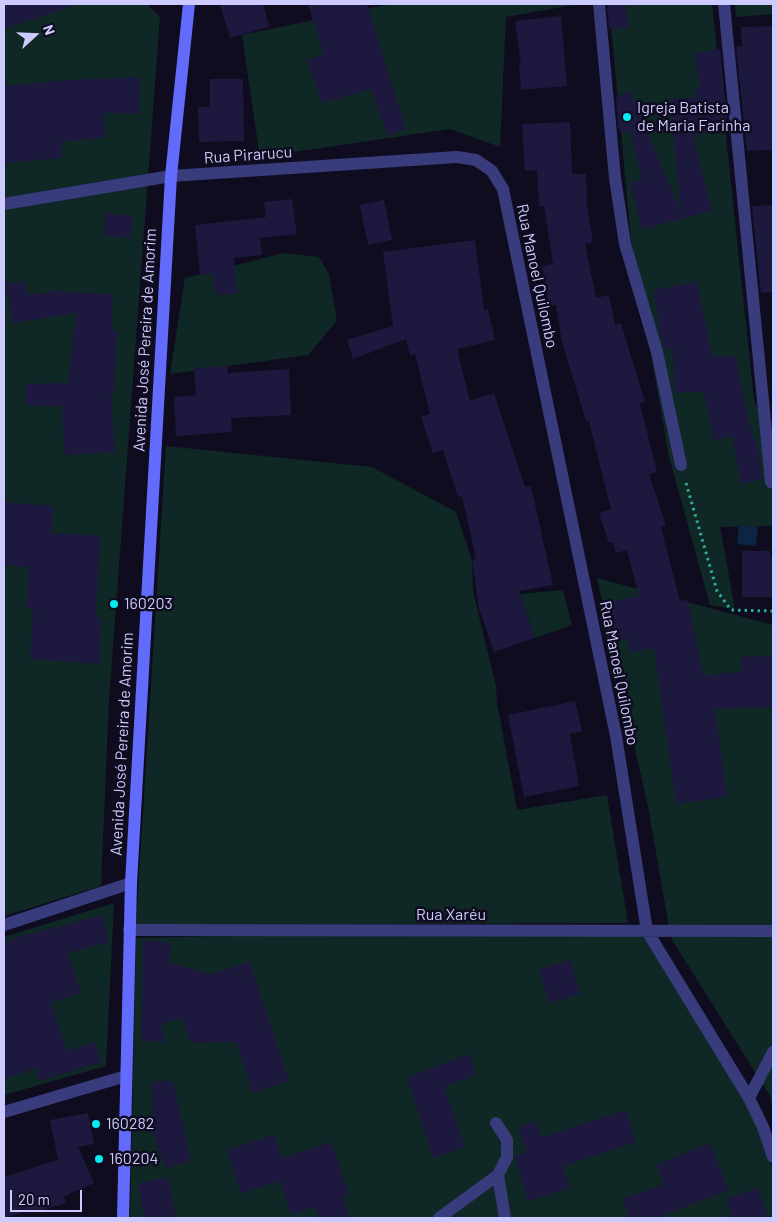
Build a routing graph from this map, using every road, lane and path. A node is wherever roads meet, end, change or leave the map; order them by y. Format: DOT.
graph roads {
  1 [pos="189,4"];
  2 [pos="599,4"];
  3 [pos="724,4"];
  4 [pos="492,171"];
  5 [pos="171,176"];
  6 [pos="4,204"];
  7 [pos="681,465"];
  8 [pos="771,482"];
  9 [pos="773,610"];
  10 [pos="131,883"];
  11 [pos="4,925"];
  12 [pos="129,930"];
  13 [pos="647,931"];
  14 [pos="773,931"];
  15 [pos="773,1052"];
  16 [pos="126,1076"];
  17 [pos="749,1098"];
  18 [pos="4,1112"];
  19 [pos="496,1123"];
  20 [pos="773,1157"];
  21 [pos="498,1175"];
  22 [pos="123,1218"];
  23 [pos="439,1218"];
  24 [pos="505,1218"];
  1 -- 5 [label="main road, Avenida José Pereira de Amorim"];
  2 -- 7 [label="street"];
  3 -- 8 [label="street"];
  4 -- 5 [label="street, Rua Pirarucu"];
  4 -- 13 [label="street, Rua Manoel Quilombo"];
  5 -- 6 [label="street, Rua Pirarucu"];
  5 -- 10 [label="main road, Avenida José Pereira de Amorim"];
  7 -- 9 [label="path"];
  10 -- 11 [label="street"];
  10 -- 12 [label="main road, Avenida José Pereira de Amorim"];
  12 -- 13 [label="street, Rua Xaréu"];
  12 -- 16 [label="main road, Avenida José Pereira de Amorim"];
  13 -- 14 [label="street, Rua Xaréu"];
  13 -- 17 [label="street, Rua Manoel Quilombo"];
  15 -- 17 [label="street"];
  16 -- 18 [label="street"];
  16 -- 22 [label="main road, Avenida José Pereira de Amorim"];
  17 -- 20 [label="street, Rua Manoel Quilombo"];
  19 -- 21 [label="street"];
  21 -- 23 [label="street"];
  21 -- 24 [label="street"];
}
